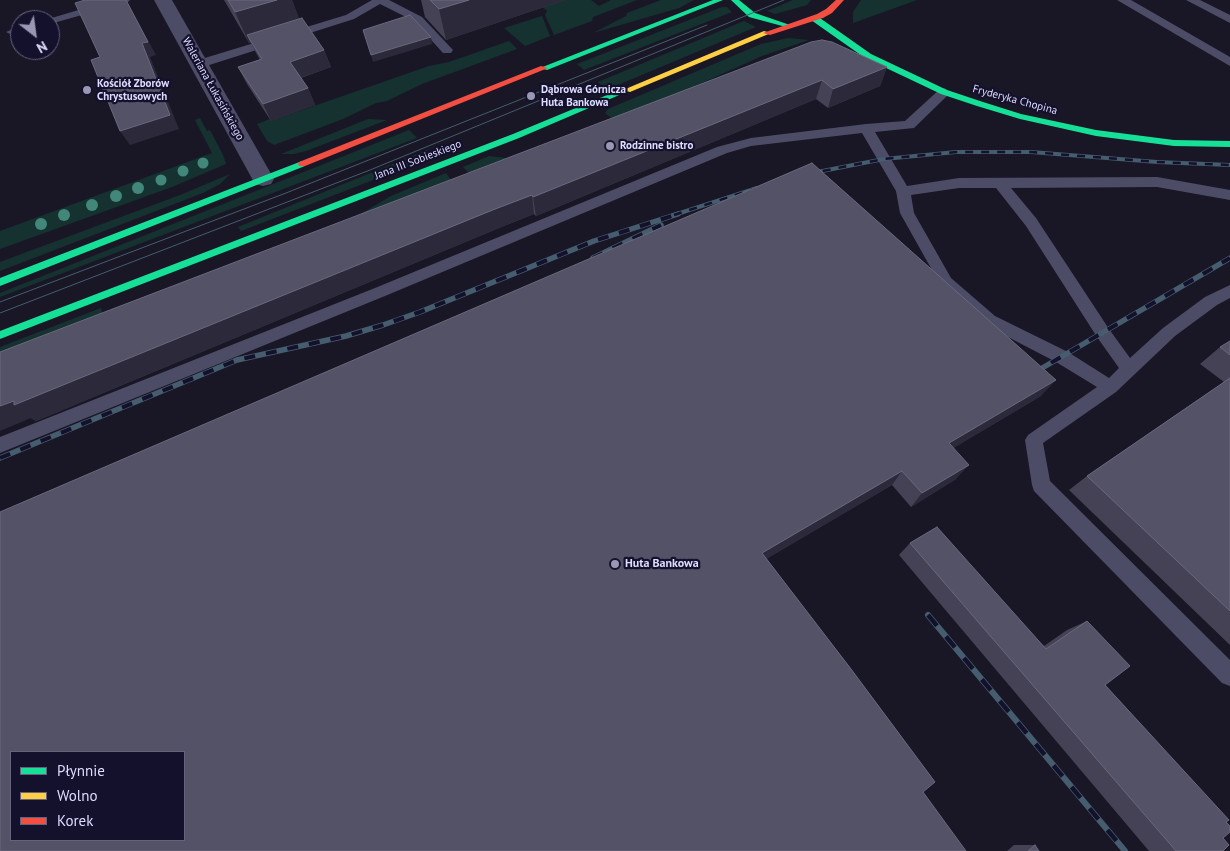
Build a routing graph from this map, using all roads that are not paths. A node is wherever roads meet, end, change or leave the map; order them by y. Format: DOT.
graph roads {
  1 [pos="124,0"];
  2 [pos="163,0"];
  3 [pos="380,0"];
  4 [pos="719,0"];
  5 [pos="735,0"];
  6 [pos="1123,0"];
  7 [pos="1192,0"];
  8 [pos="835,2"];
  9 [pos="60,18"];
  10 [pos="814,18"];
  11 [pos="1230,20"];
  12 [pos="786,25"];
  13 [pos="448,50"];
  14 [pos="1230,62"];
  15 [pos="199,64"];
  16 [pos="944,92"];
  17 [pos="866,128"];
  18 [pos="1230,144"];
  19 [pos="263,179"];
  20 [pos="1000,183"];
  21 [pos="903,192"];
  22 [pos="1230,195"];
  23 [pos="0,282"];
  24 [pos="1230,291"];
  25 [pos="0,335"];
  26 [pos="1130,370"];
  27 [pos="1110,387"];
  28 [pos="0,445"];
  29 [pos="1230,675"];
  1 -- 9 [label="lane"];
  2 -- 15 [label="street, Waleriana Łukasińskiego"];
  3 -- 13 [label="lane"];
  3 -- 15 [label="lane"];
  4 -- 19 [label="main road"];
  5 -- 12 [label="main road"];
  6 -- 14 [label="lane"];
  7 -- 11 [label="lane"];
  8 -- 10 [label="main road, Jana III Sobieskiego"];
  10 -- 12 [label="main road, Jana III Sobieskiego"];
  10 -- 16 [label="main road, Fryderyka Chopina"];
  12 -- 25 [label="main road, Jana III Sobieskiego"];
  15 -- 19 [label="street, Waleriana Łukasińskiego"];
  16 -- 17 [label="lane"];
  16 -- 18 [label="main road, Fryderyka Chopina"];
  17 -- 21 [label="lane"];
  17 -- 28 [label="lane"];
  19 -- 23 [label="main road"];
  20 -- 21 [label="lane"];
  20 -- 22 [label="lane"];
  20 -- 26 [label="lane"];
  21 -- 27 [label="lane"];
  24 -- 26 [label="lane"];
  26 -- 27 [label="lane"];
  27 -- 29 [label="lane"];
}
